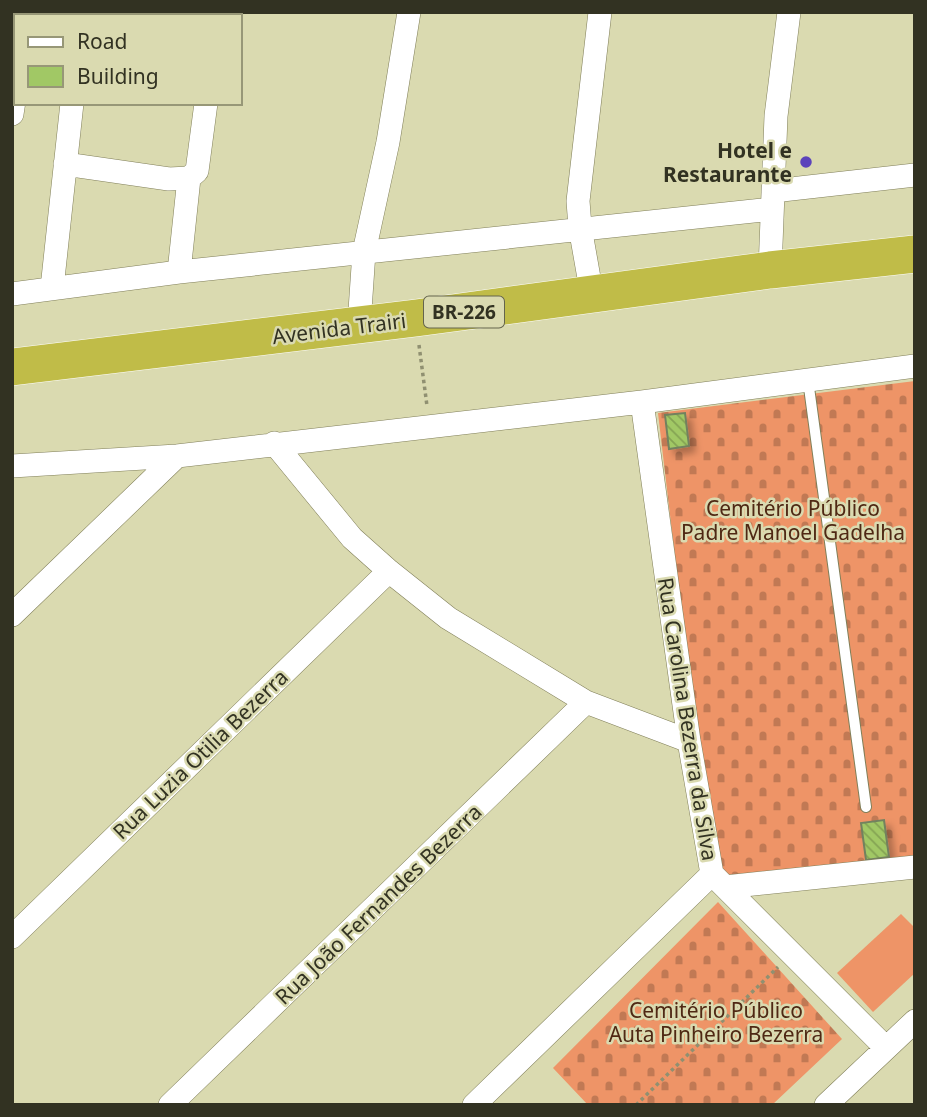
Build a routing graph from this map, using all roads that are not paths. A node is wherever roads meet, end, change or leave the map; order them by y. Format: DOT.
graph roads {
  1 [pos="409,12"];
  2 [pos="600,12"];
  3 [pos="789,12"];
  4 [pos="72,105"];
  5 [pos="206,105"];
  6 [pos="65,164"];
  7 [pos="915,175"];
  8 [pos="189,177"];
  9 [pos="772,200"];
  10 [pos="580,228"];
  11 [pos="364,252"];
  12 [pos="915,254"];
  13 [pos="770,270"];
  14 [pos="179,272"];
  15 [pos="52,288"];
  16 [pos="12,294"];
  17 [pos="592,295"];
  18 [pos="359,325"];
  19 [pos="915,366"];
  20 [pos="12,368"];
  21 [pos="807,380"];
  22 [pos="642,402"];
  23 [pos="274,443"];
  24 [pos="177,456"];
  25 [pos="12,466"];
  26 [pos="389,571"];
  27 [pos="12,615"];
  28 [pos="586,702"];
  29 [pos="689,741"];
  30 [pos="866,807"];
  31 [pos="915,867"];
  32 [pos="719,881"];
  33 [pos="12,937"];
  34 [pos="915,1021"];
  35 [pos="886,1048"];
  36 [pos="170,1105"];
  37 [pos="474,1105"];
  38 [pos="826,1105"];
  1 -- 11 [label="street"];
  2 -- 10 [label="street"];
  3 -- 9 [label="street"];
  4 -- 6 [label="street"];
  5 -- 8 [label="street"];
  6 -- 8 [label="street"];
  6 -- 15 [label="street"];
  7 -- 9 [label="street"];
  8 -- 14 [label="street"];
  9 -- 10 [label="street"];
  9 -- 13 [label="street"];
  10 -- 11 [label="street"];
  10 -- 17 [label="street"];
  11 -- 14 [label="street"];
  11 -- 18 [label="street"];
  12 -- 13 [label="highway, Avenida Trairi / BR-226"];
  13 -- 17 [label="highway, Avenida Trairi / BR-226"];
  14 -- 15 [label="street"];
  15 -- 16 [label="street"];
  17 -- 18 [label="highway, Avenida Trairi / BR-226"];
  18 -- 20 [label="highway, Avenida Trairi / BR-226"];
  19 -- 21 [label="street"];
  21 -- 22 [label="street"];
  21 -- 30 [label="lane"];
  22 -- 23 [label="street"];
  22 -- 29 [label="street, Rua Carolina Bezerra da Silva"];
  23 -- 24 [label="street"];
  23 -- 26 [label="street"];
  24 -- 25 [label="street"];
  24 -- 27 [label="street"];
  26 -- 28 [label="street"];
  26 -- 33 [label="street, Rua Luzia Otilia Bezerra"];
  28 -- 29 [label="street"];
  28 -- 36 [label="street, Rua João Fernandes Bezerra"];
  29 -- 32 [label="street, Rua Carolina Bezerra da Silva"];
  31 -- 32 [label="street"];
  32 -- 35 [label="street"];
  32 -- 37 [label="street, Rua Carolina Bezerra da Silva"];
  34 -- 35 [label="street"];
  35 -- 38 [label="street"];
}
